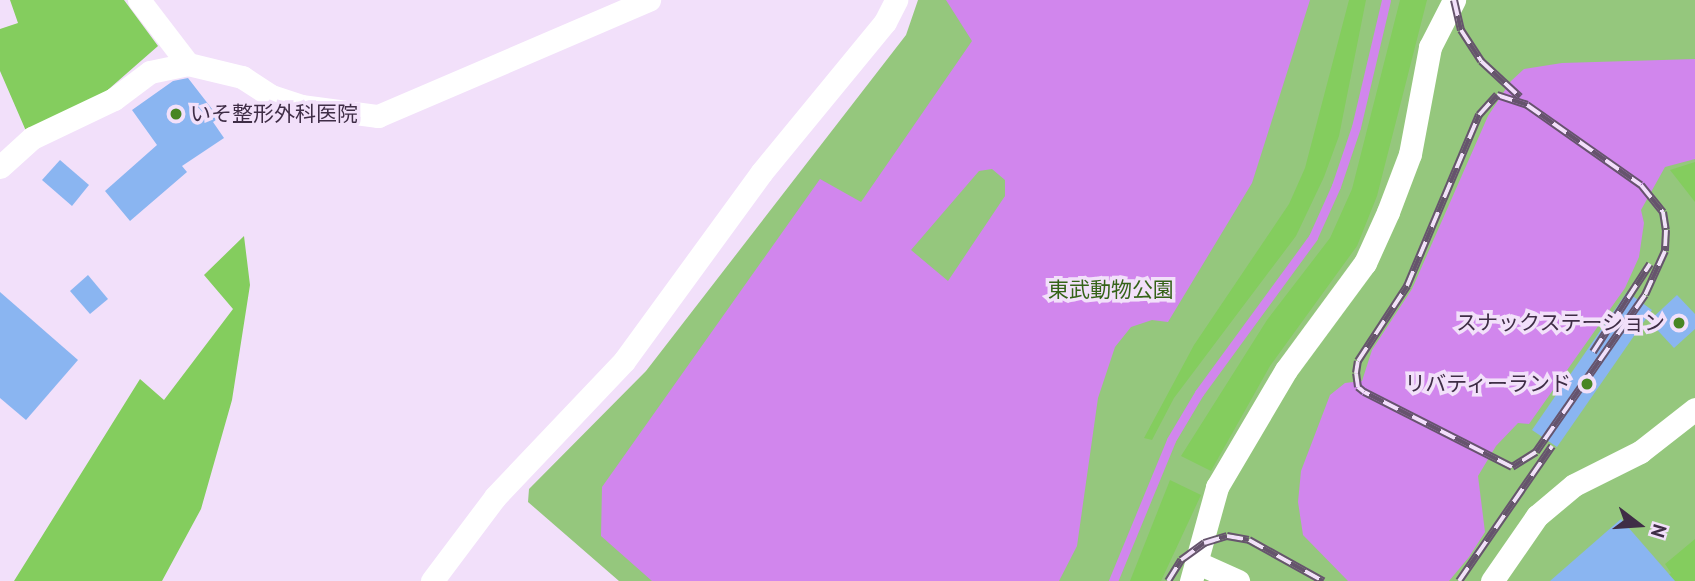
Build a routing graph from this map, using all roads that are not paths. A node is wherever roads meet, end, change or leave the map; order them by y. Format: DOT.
graph roads {
  1 [pos="139,0"];
  2 [pos="649,0"];
  3 [pos="897,0"];
  4 [pos="1454,0"];
  5 [pos="188,64"];
  6 [pos="0,167"];
  7 [pos="1695,409"];
  8 [pos="1195,572"];
  9 [pos="432,581"];
  10 [pos="1238,581"];
  11 [pos="1492,581"];
  1 -- 5 [label="street"];
  2 -- 5 [label="street"];
  3 -- 9 [label="street"];
  4 -- 8 [label="street"];
  5 -- 6 [label="street"];
  7 -- 11 [label="street"];
  8 -- 10 [label="street"];
}
